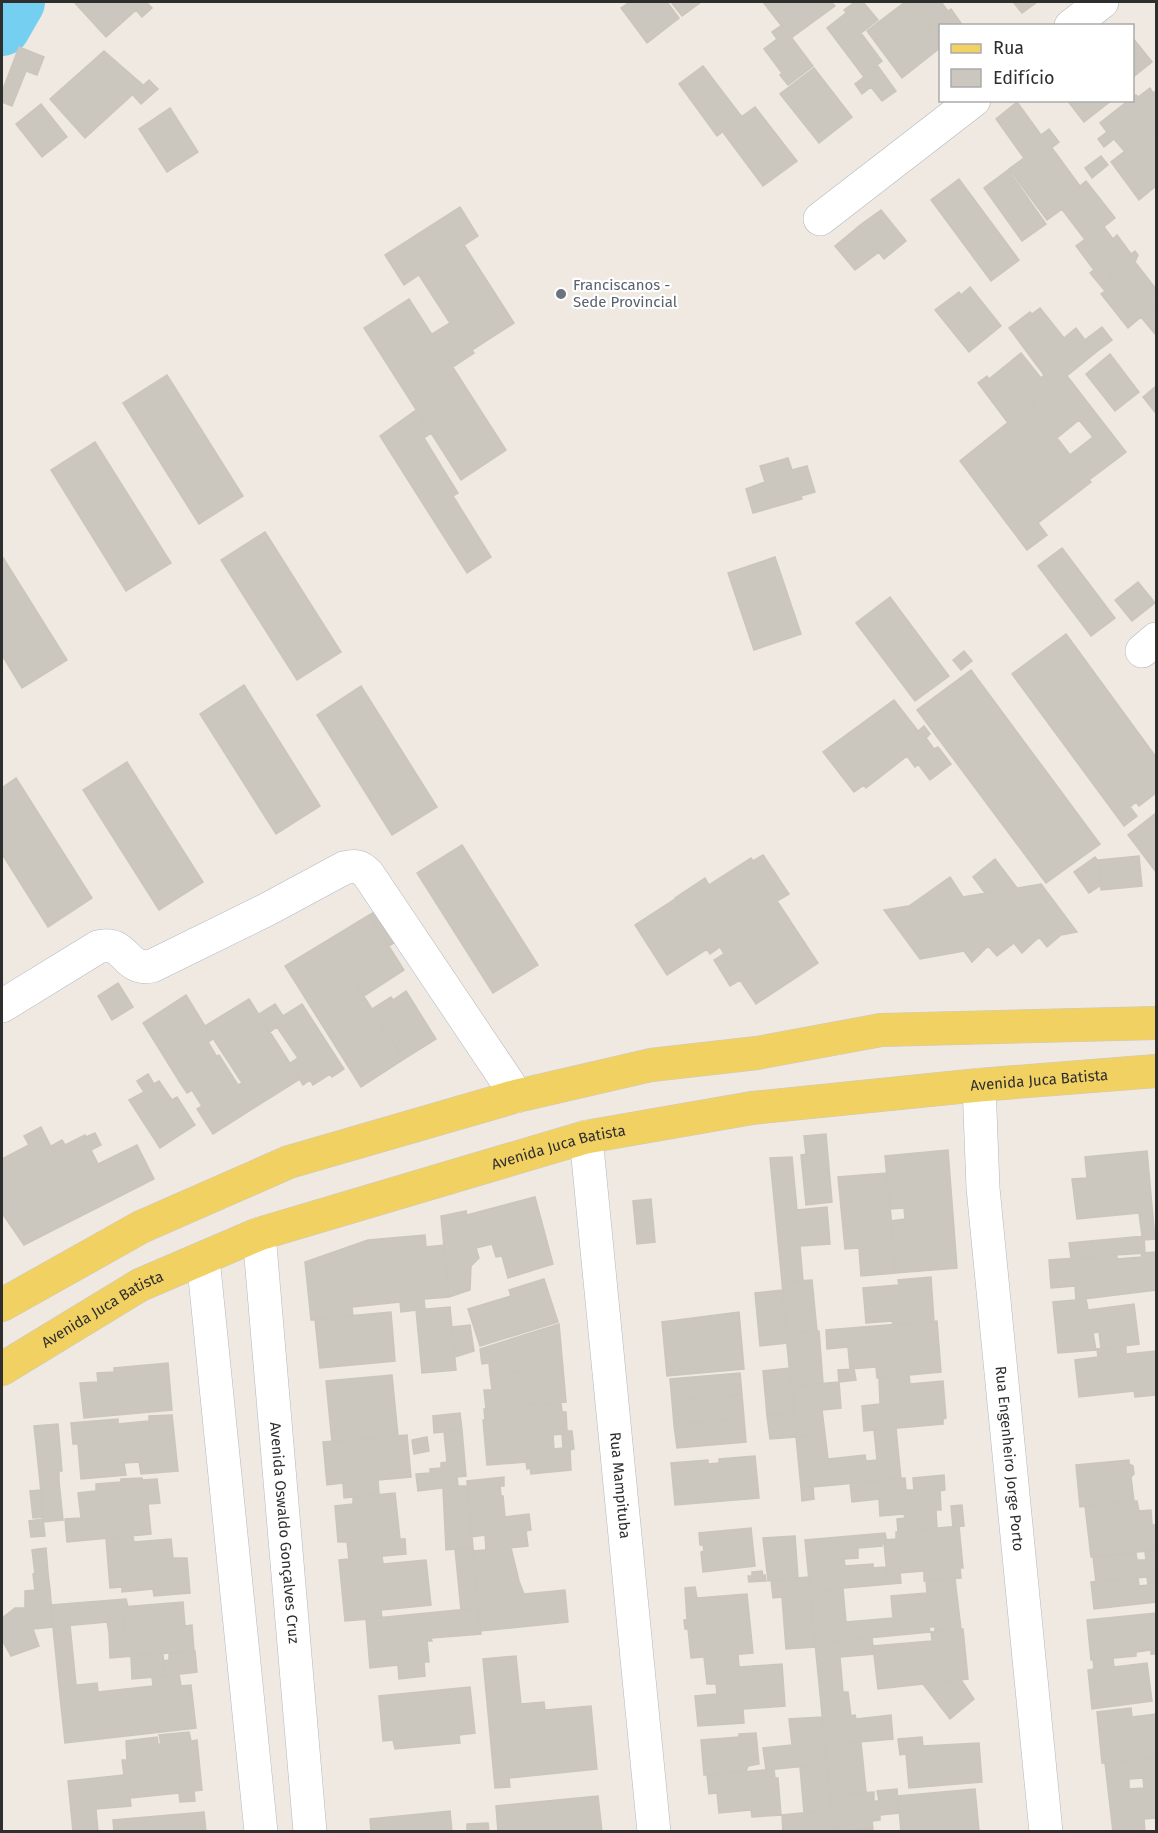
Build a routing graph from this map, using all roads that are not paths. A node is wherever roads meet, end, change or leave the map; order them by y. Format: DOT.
graph roads {
  1 [pos="1102,2"];
  2 [pos="1074,24"];
  3 [pos="971,102"];
  4 [pos="820,219"];
  5 [pos="2,1006"];
  6 [pos="1156,1023"];
  7 [pos="1156,1071"];
  8 [pos="979,1085"];
  9 [pos="517,1096"];
  10 [pos="586,1137"];
  11 [pos="259,1234"];
  12 [pos="203,1258"];
  13 [pos="2,1305"];
  14 [pos="2,1369"];
  15 [pos="298,1714"];
  16 [pos="250,1721"];
  17 [pos="261,1832"];
  18 [pos="310,1832"];
  19 [pos="654,1832"];
  20 [pos="1046,1832"];
  1 -- 2 [label="street"];
  3 -- 4 [label="street"];
  5 -- 9 [label="street"];
  6 -- 9 [label="main road"];
  7 -- 8 [label="main road, Avenida Juca Batista"];
  8 -- 10 [label="main road, Avenida Juca Batista"];
  8 -- 20 [label="street, Rua Engenheiro Jorge Porto"];
  9 -- 13 [label="main road"];
  10 -- 11 [label="main road, Avenida Juca Batista"];
  10 -- 19 [label="street, Rua Mampituba"];
  11 -- 12 [label="main road, Avenida Juca Batista"];
  11 -- 15 [label="street, Avenida Oswaldo Gonçalves Cruz"];
  12 -- 14 [label="main road, Avenida Juca Batista"];
  12 -- 16 [label="street"];
  15 -- 16 [label="street"];
  15 -- 18 [label="street, Avenida Oswaldo Gonçalves Cruz"];
  16 -- 17 [label="street"];
}
